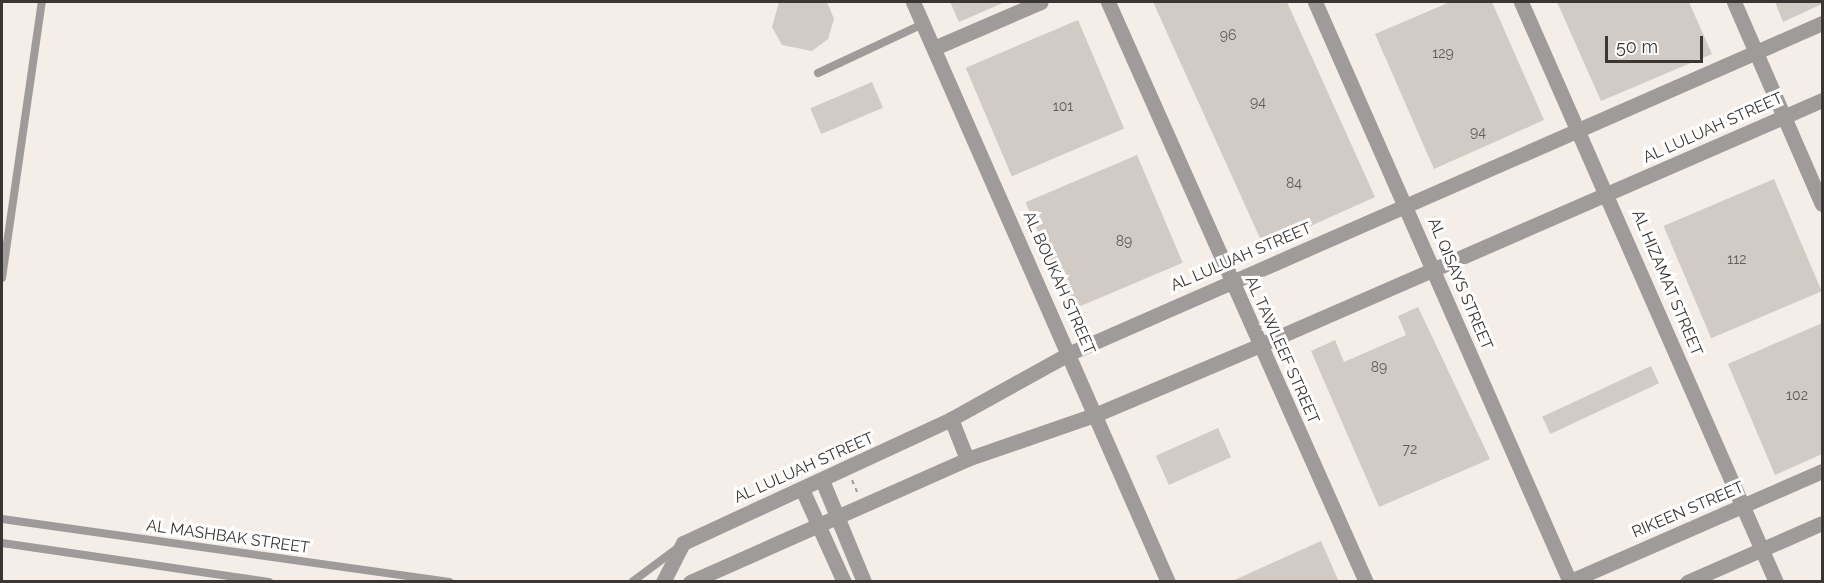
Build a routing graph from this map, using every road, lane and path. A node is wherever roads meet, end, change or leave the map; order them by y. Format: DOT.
graph roads {
  1 [pos="42,2"];
  2 [pos="913,2"];
  3 [pos="1041,2"];
  4 [pos="1108,2"];
  5 [pos="1315,2"];
  6 [pos="1521,2"];
  7 [pos="1734,2"];
  8 [pos="1822,23"];
  9 [pos="923,24"];
  10 [pos="934,48"];
  11 [pos="1756,52"];
  12 [pos="818,73"];
  13 [pos="1822,100"];
  14 [pos="1785,116"];
  15 [pos="1579,129"];
  16 [pos="1609,194"];
  17 [pos="1822,204"];
  18 [pos="1408,206"];
  19 [pos="1434,270"];
  20 [pos="2,278"];
  21 [pos="1230,280"];
  22 [pos="1260,345"];
  23 [pos="1070,353"];
  24 [pos="1097,414"];
  25 [pos="951,419"];
  26 [pos="967,459"];
  27 [pos="848,469"];
  28 [pos="1822,471"];
  29 [pos="822,480"];
  30 [pos="802,489"];
  31 [pos="1744,505"];
  32 [pos="864,506"];
  33 [pos="838,518"];
  34 [pos="2,519"];
  35 [pos="1822,523"];
  36 [pos="819,526"];
  37 [pos="2,543"];
  38 [pos="683,543"];
  39 [pos="1761,549"];
  40 [pos="716,571"];
  41 [pos="1570,581"];
  42 [pos="269,582"];
  43 [pos="450,582"];
  44 [pos="632,582"];
  45 [pos="663,582"];
  46 [pos="690,582"];
  47 [pos="703,582"];
  48 [pos="844,582"];
  49 [pos="864,582"];
  50 [pos="1168,582"];
  51 [pos="1366,582"];
  52 [pos="1687,582"];
  53 [pos="1776,582"];
  1 -- 20 [label="lane"];
  2 -- 9 [label="street, AL BOUKAH STREET"];
  3 -- 10 [label="street"];
  4 -- 21 [label="street, AL TAWLEEF STREET"];
  5 -- 18 [label="street, AL QISAYS STREET"];
  6 -- 15 [label="street, AL HIZAMAT STREET"];
  7 -- 11 [label="street"];
  8 -- 11 [label="street, AL LULUAH STREET"];
  9 -- 10 [label="street, AL BOUKAH STREET"];
  9 -- 12 [label="lane"];
  10 -- 23 [label="street, AL BOUKAH STREET"];
  11 -- 14 [label="street"];
  11 -- 15 [label="street, AL LULUAH STREET"];
  13 -- 14 [label="street, AL LULUAH STREET"];
  14 -- 16 [label="street, AL LULUAH STREET"];
  14 -- 17 [label="street"];
  15 -- 16 [label="street, AL HIZAMAT STREET"];
  15 -- 18 [label="street, AL LULUAH STREET"];
  16 -- 19 [label="street, AL LULUAH STREET"];
  16 -- 31 [label="street, AL HIZAMAT STREET"];
  18 -- 19 [label="street, AL QISAYS STREET"];
  18 -- 21 [label="street, AL LULUAH STREET"];
  19 -- 22 [label="street, AL LULUAH STREET"];
  19 -- 41 [label="street, AL QISAYS STREET"];
  21 -- 22 [label="street, AL TAWLEEF STREET"];
  21 -- 23 [label="street, AL LULUAH STREET"];
  22 -- 24 [label="street, AL LULUAH STREET"];
  22 -- 51 [label="street, AL TAWLEEF STREET"];
  23 -- 24 [label="street, AL BOUKAH STREET"];
  23 -- 25 [label="street, AL LULUAH STREET"];
  24 -- 26 [label="street, AL LULUAH STREET"];
  24 -- 50 [label="street, AL BOUKAH STREET"];
  25 -- 26 [label="street"];
  25 -- 27 [label="street, AL LULUAH STREET"];
  26 -- 32 [label="street, AL LULUAH STREET"];
  27 -- 29 [label="street, AL LULUAH STREET"];
  27 -- 32 [label="path"];
  28 -- 31 [label="street, RIKEEN STREET"];
  29 -- 30 [label="street, AL LULUAH STREET"];
  29 -- 33 [label="street"];
  30 -- 36 [label="street"];
  30 -- 38 [label="street, AL LULUAH STREET"];
  31 -- 39 [label="street, AL HIZAMAT STREET"];
  31 -- 41 [label="street, RIKEEN STREET"];
  32 -- 33 [label="street, AL LULUAH STREET"];
  33 -- 36 [label="street, AL LULUAH STREET"];
  33 -- 49 [label="street"];
  34 -- 43 [label="lane, AL MASHBAK STREET"];
  35 -- 39 [label="street"];
  36 -- 40 [label="street, AL LULUAH STREET"];
  36 -- 48 [label="street"];
  37 -- 42 [label="lane"];
  38 -- 44 [label="lane"];
  38 -- 45 [label="street"];
  39 -- 52 [label="street"];
  39 -- 53 [label="street, AL HIZAMAT STREET"];
  40 -- 46 [label="street, AL LULUAH STREET"];
  40 -- 47 [label="lane"];
}
